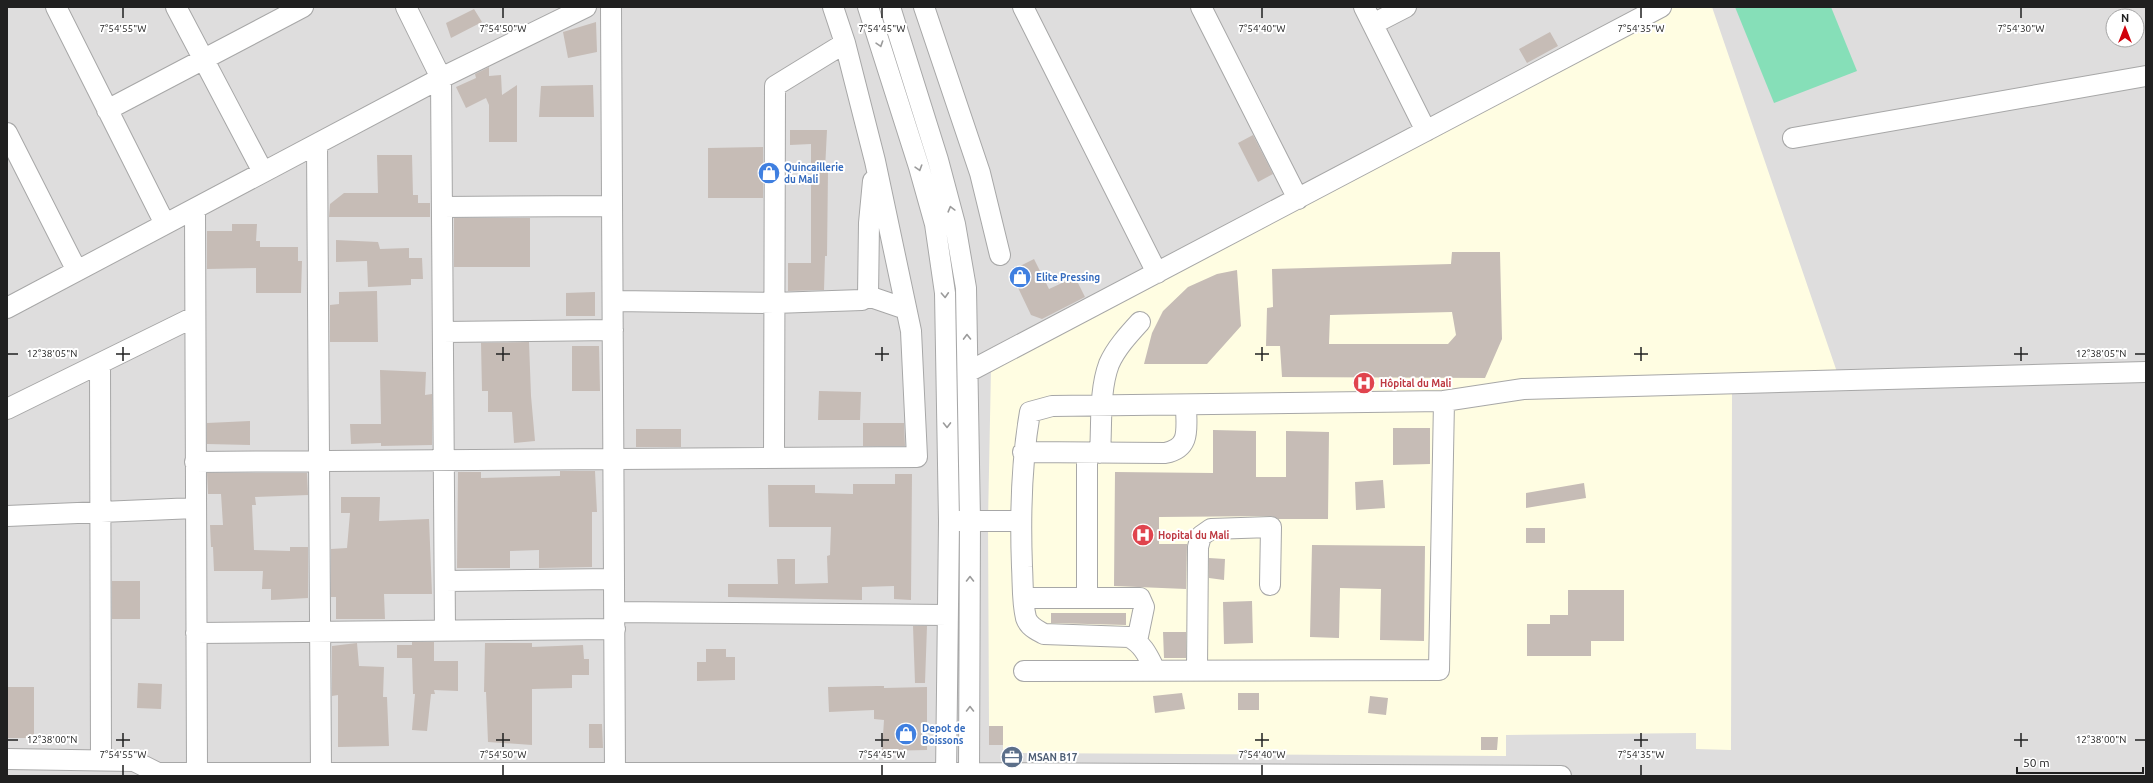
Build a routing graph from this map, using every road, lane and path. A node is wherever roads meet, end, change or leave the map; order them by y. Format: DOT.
graph roads {
  1 [pos="56,7"];
  2 [pos="176,7"];
  3 [pos="303,7"];
  4 [pos="406,7"];
  5 [pos="586,7"];
  6 [pos="611,7"];
  7 [pos="833,7"];
  8 [pos="868,7"];
  9 [pos="890,7"];
  10 [pos="924,7"];
  11 [pos="1023,7"];
  12 [pos="1201,7"];
  13 [pos="1406,7"];
  14 [pos="1661,7"];
  15 [pos="1368,16"];
  16 [pos="845,43"];
  17 [pos="204,59"];
  18 [pos="2146,76"];
  19 [pos="441,78"];
  20 [pos="108,110"];
  21 [pos="1426,131"];
  22 [pos="7,133"];
  23 [pos="1793,138"];
  24 [pos="317,144"];
  25 [pos="875,161"];
  26 [pos="264,172"];
  27 [pos="1298,199"];
  28 [pos="612,206"];
  29 [pos="442,207"];
  30 [pos="195,209"];
  31 [pos="165,224"];
  32 [pos="1000,254"];
  33 [pos="77,271"];
  34 [pos="1157,273"];
  35 [pos="868,296"];
  36 [pos="613,301"];
  37 [pos="774,304"];
  38 [pos="7,308"];
  39 [pos="906,309"];
  40 [pos="194,317"];
  41 [pos="1140,322"];
  42 [pos="613,330"];
  43 [pos="443,332"];
  44 [pos="100,364"];
  45 [pos="968,372"];
  46 [pos="2146,372"];
  47 [pos="1444,401"];
  48 [pos="1186,405"];
  49 [pos="1102,406"];
  50 [pos="7,409"];
  51 [pos="1023,452"];
  52 [pos="1094,453"];
  53 [pos="774,458"];
  54 [pos="614,459"];
  55 [pos="444,460"];
  56 [pos="319,461"];
  57 [pos="195,462"];
  58 [pos="195,508"];
  59 [pos="99,512"];
  60 [pos="7,516"];
  61 [pos="949,521"];
  62 [pos="970,521"];
  63 [pos="1020,521"];
  64 [pos="614,579"];
  65 [pos="445,581"];
  66 [pos="1270,585"];
  67 [pos="1024,598"];
  68 [pos="1087,598"];
  69 [pos="948,615"];
  70 [pos="615,620"];
  71 [pos="445,630"];
  72 [pos="320,632"];
  73 [pos="196,633"];
  74 [pos="1137,641"];
  75 [pos="1155,670"];
  76 [pos="1197,670"];
  77 [pos="1024,671"];
  78 [pos="7,759"];
  79 [pos="101,760"];
  80 [pos="197,773"];
  81 [pos="321,773"];
  82 [pos="615,773"];
  83 [pos="826,774"];
  84 [pos="946,774"];
  85 [pos="970,774"];
  86 [pos="158,775"];
  87 [pos="491,775"];
  88 [pos="1127,775"];
  89 [pos="1276,775"];
  90 [pos="1561,776"];
  1 -- 20 [label="street"];
  2 -- 17 [label="street"];
  3 -- 17 [label="street"];
  4 -- 19 [label="street"];
  5 -- 19 [label="street"];
  6 -- 28 [label="street"];
  7 -- 16 [label="street"];
  8 -- 61 [label="street, one-way"];
  45 -- 9 [label="street, one-way"];
  10 -- 32 [label="street"];
  11 -- 34 [label="street"];
  12 -- 27 [label="street"];
  13 -- 15 [label="street"];
  14 -- 21 [label="street"];
  15 -- 21 [label="street"];
  16 -- 25 [label="street"];
  16 -- 37 [label="street"];
  17 -- 20 [label="street"];
  17 -- 26 [label="street"];
  18 -- 23 [label="street"];
  19 -- 24 [label="street"];
  19 -- 29 [label="street"];
  20 -- 31 [label="street"];
  21 -- 27 [label="street"];
  22 -- 33 [label="street"];
  24 -- 26 [label="street"];
  24 -- 56 [label="street"];
  25 -- 35 [label="street"];
  25 -- 39 [label="street"];
  26 -- 30 [label="street"];
  27 -- 34 [label="street"];
  28 -- 29 [label="street"];
  28 -- 36 [label="street"];
  29 -- 43 [label="street"];
  30 -- 31 [label="street"];
  30 -- 40 [label="street"];
  31 -- 33 [label="street"];
  33 -- 38 [label="street"];
  34 -- 45 [label="street"];
  35 -- 37 [label="street"];
  35 -- 39 [label="street"];
  36 -- 37 [label="street"];
  36 -- 42 [label="street"];
  37 -- 53 [label="street"];
  39 -- 53 [label="street"];
  40 -- 44 [label="street"];
  40 -- 57 [label="street"];
  41 -- 49 [label="street"];
  42 -- 43 [label="street"];
  42 -- 54 [label="street"];
  43 -- 55 [label="street"];
  44 -- 50 [label="street"];
  44 -- 59 [label="street"];
  45 -- 62 [label="street"];
  46 -- 47 [label="street"];
  47 -- 48 [label="street"];
  47 -- 76 [label="street"];
  48 -- 49 [label="street"];
  48 -- 52 [label="street"];
  49 -- 51 [label="street"];
  49 -- 52 [label="street"];
  51 -- 52 [label="street"];
  51 -- 63 [label="street"];
  52 -- 68 [label="street"];
  53 -- 54 [label="street"];
  54 -- 55 [label="street"];
  54 -- 64 [label="street"];
  55 -- 56 [label="street"];
  55 -- 65 [label="street"];
  56 -- 57 [label="street"];
  56 -- 72 [label="street"];
  57 -- 58 [label="street"];
  58 -- 59 [label="street"];
  58 -- 73 [label="street"];
  59 -- 60 [label="street"];
  59 -- 79 [label="street"];
  61 -- 62 [label="street"];
  61 -- 69 [label="street"];
  62 -- 63 [label="street"];
  85 -- 62 [label="street, one-way"];
  63 -- 67 [label="street"];
  64 -- 65 [label="street"];
  64 -- 70 [label="street"];
  65 -- 71 [label="street"];
  66 -- 76 [label="street"];
  67 -- 68 [label="street"];
  67 -- 74 [label="street"];
  68 -- 74 [label="street"];
  69 -- 70 [label="street"];
  69 -- 84 [label="street"];
  70 -- 71 [label="street"];
  70 -- 82 [label="street"];
  71 -- 72 [label="street"];
  72 -- 73 [label="street"];
  72 -- 81 [label="street"];
  73 -- 80 [label="street"];
  74 -- 75 [label="street"];
  75 -- 76 [label="street"];
  75 -- 77 [label="street"];
  78 -- 79 [label="street"];
  79 -- 86 [label="street"];
  80 -- 81 [label="street"];
  80 -- 86 [label="street"];
  81 -- 87 [label="street"];
  82 -- 83 [label="street"];
  82 -- 87 [label="street"];
  83 -- 84 [label="street"];
  84 -- 85 [label="street"];
  85 -- 88 [label="street"];
  88 -- 89 [label="street"];
  89 -- 90 [label="street"];
}
